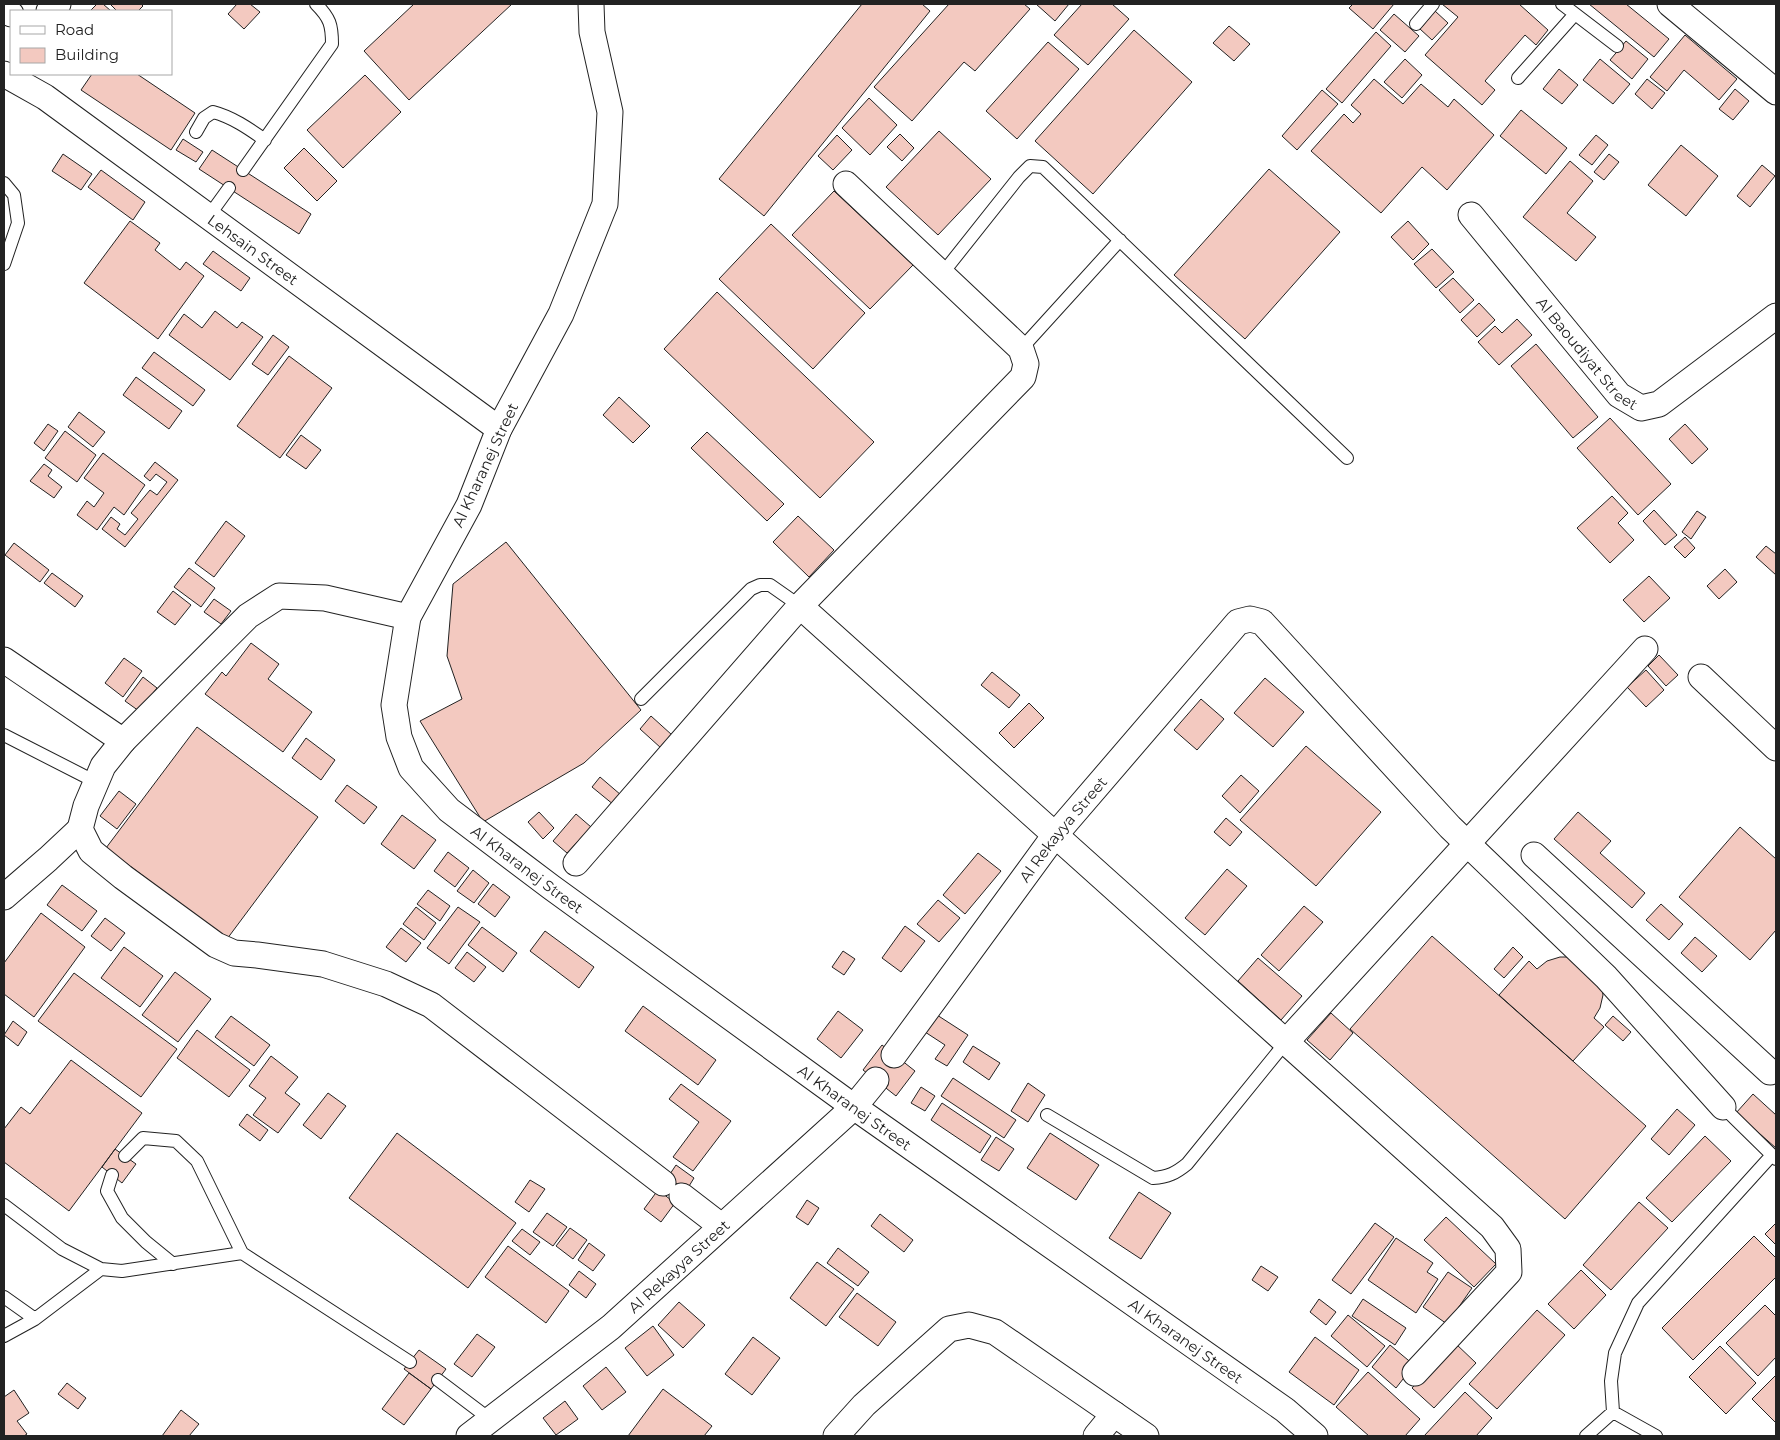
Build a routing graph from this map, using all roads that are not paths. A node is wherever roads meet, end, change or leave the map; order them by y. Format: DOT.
graph roads {
  1 [pos="316,4"];
  2 [pos="591,4"];
  3 [pos="1433,4"];
  4 [pos="1562,4"];
  5 [pos="1670,4"];
  6 [pos="1575,14"];
  7 [pos="1416,24"];
  8 [pos="1617,46"];
  9 [pos="4,74"];
  10 [pos="1518,78"];
  11 [pos="1776,92"];
  12 [pos="196,132"];
  13 [pos="265,140"];
  14 [pos="243,170"];
  15 [pos="4,183"];
  16 [pos="846,184"];
  17 [pos="229,188"];
  18 [pos="1471,215"];
  19 [pos="208,217"];
  20 [pos="1120,240"];
  21 [pos="4,264"];
  22 [pos="942,274"];
  23 [pos="1776,316"];
  24 [pos="1021,349"];
  25 [pos="499,429"];
  26 [pos="1347,458"];
  27 [pos="800,606"];
  28 [pos="408,617"];
  29 [pos="1645,650"];
  30 [pos="4,660"];
  31 [pos="1701,677"];
  32 [pos="641,699"];
  33 [pos="4,735"];
  34 [pos="123,741"];
  35 [pos="1776,748"];
  36 [pos="96,782"];
  37 [pos="80,829"];
  38 [pos="1055,835"];
  39 [pos="1466,843"];
  40 [pos="1534,855"];
  41 [pos="576,863"];
  42 [pos="4,897"];
  43 [pos="1286,1042"];
  44 [pos="894,1055"];
  45 [pos="1774,1072"];
  46 [pos="876,1080"];
  47 [pos="854,1107"];
  48 [pos="1724,1107"];
  49 [pos="1047,1115"];
  50 [pos="125,1156"];
  51 [pos="1774,1157"];
  52 [pos="112,1175"];
  53 [pos="4,1205"];
  54 [pos="721,1226"];
  55 [pos="242,1253"];
  56 [pos="173,1264"];
  57 [pos="102,1269"];
  58 [pos="4,1297"];
  59 [pos="35,1319"];
  60 [pos="4,1336"];
  61 [pos="410,1362"];
  62 [pos="1415,1373"];
  63 [pos="438,1380"];
  64 [pos="1613,1412"];
  65 [pos="1114,1414"];
  66 [pos="491,1420"];
  67 [pos="469,1436"];
  68 [pos="836,1436"];
  69 [pos="1096,1436"];
  70 [pos="1146,1436"];
  71 [pos="1315,1436"];
  72 [pos="1586,1436"];
  73 [pos="1656,1436"];
  1 -- 13 [label="lane"];
  2 -- 25 [label="street, Al Kharanej Street"];
  3 -- 7 [label="lane"];
  4 -- 6 [label="lane"];
  5 -- 11 [label="street"];
  6 -- 8 [label="lane"];
  6 -- 10 [label="lane"];
  9 -- 19 [label="street, Lehsain Street"];
  12 -- 13 [label="lane"];
  13 -- 14 [label="lane"];
  15 -- 21 [label="lane"];
  16 -- 22 [label="street"];
  17 -- 19 [label="lane"];
  18 -- 23 [label="street, Al Baoudiyat Street"];
  19 -- 25 [label="street, Lehsain Street"];
  20 -- 22 [label="lane"];
  20 -- 24 [label="lane"];
  20 -- 26 [label="lane"];
  22 -- 24 [label="street"];
  24 -- 27 [label="street"];
  25 -- 28 [label="street, Al Kharanej Street"];
  27 -- 32 [label="lane"];
  27 -- 38 [label="street"];
  27 -- 41 [label="street"];
  28 -- 34 [label="street"];
  28 -- 47 [label="street, Al Kharanej Street"];
  29 -- 39 [label="street"];
  30 -- 34 [label="street"];
  31 -- 35 [label="street"];
  33 -- 36 [label="lane"];
  34 -- 36 [label="street"];
  36 -- 37 [label="street"];
  37 -- 42 [label="street"];
  37 -- 54 [label="street"];
  38 -- 39 [label="street, Al Rekayya Street"];
  38 -- 43 [label="street"];
  38 -- 44 [label="street, Al Rekayya Street"];
  39 -- 43 [label="street"];
  39 -- 48 [label="street"];
  40 -- 45 [label="street"];
  43 -- 49 [label="lane"];
  43 -- 62 [label="street"];
  46 -- 47 [label="street, Al Rekayya Street"];
  47 -- 54 [label="street, Al Rekayya Street"];
  47 -- 71 [label="street, Al Kharanej Street"];
  48 -- 51 [label="lane"];
  50 -- 55 [label="lane"];
  51 -- 64 [label="lane"];
  52 -- 56 [label="lane"];
  53 -- 57 [label="lane"];
  54 -- 66 [label="street, Al Rekayya Street"];
  55 -- 56 [label="lane"];
  55 -- 61 [label="lane"];
  56 -- 57 [label="lane"];
  57 -- 59 [label="lane"];
  58 -- 59 [label="lane"];
  59 -- 60 [label="lane"];
  63 -- 66 [label="lane"];
  64 -- 72 [label="lane"];
  64 -- 73 [label="lane"];
  65 -- 68 [label="street"];
  65 -- 69 [label="street"];
  65 -- 70 [label="street"];
  66 -- 67 [label="street, Al Rekayya Street"];
}
